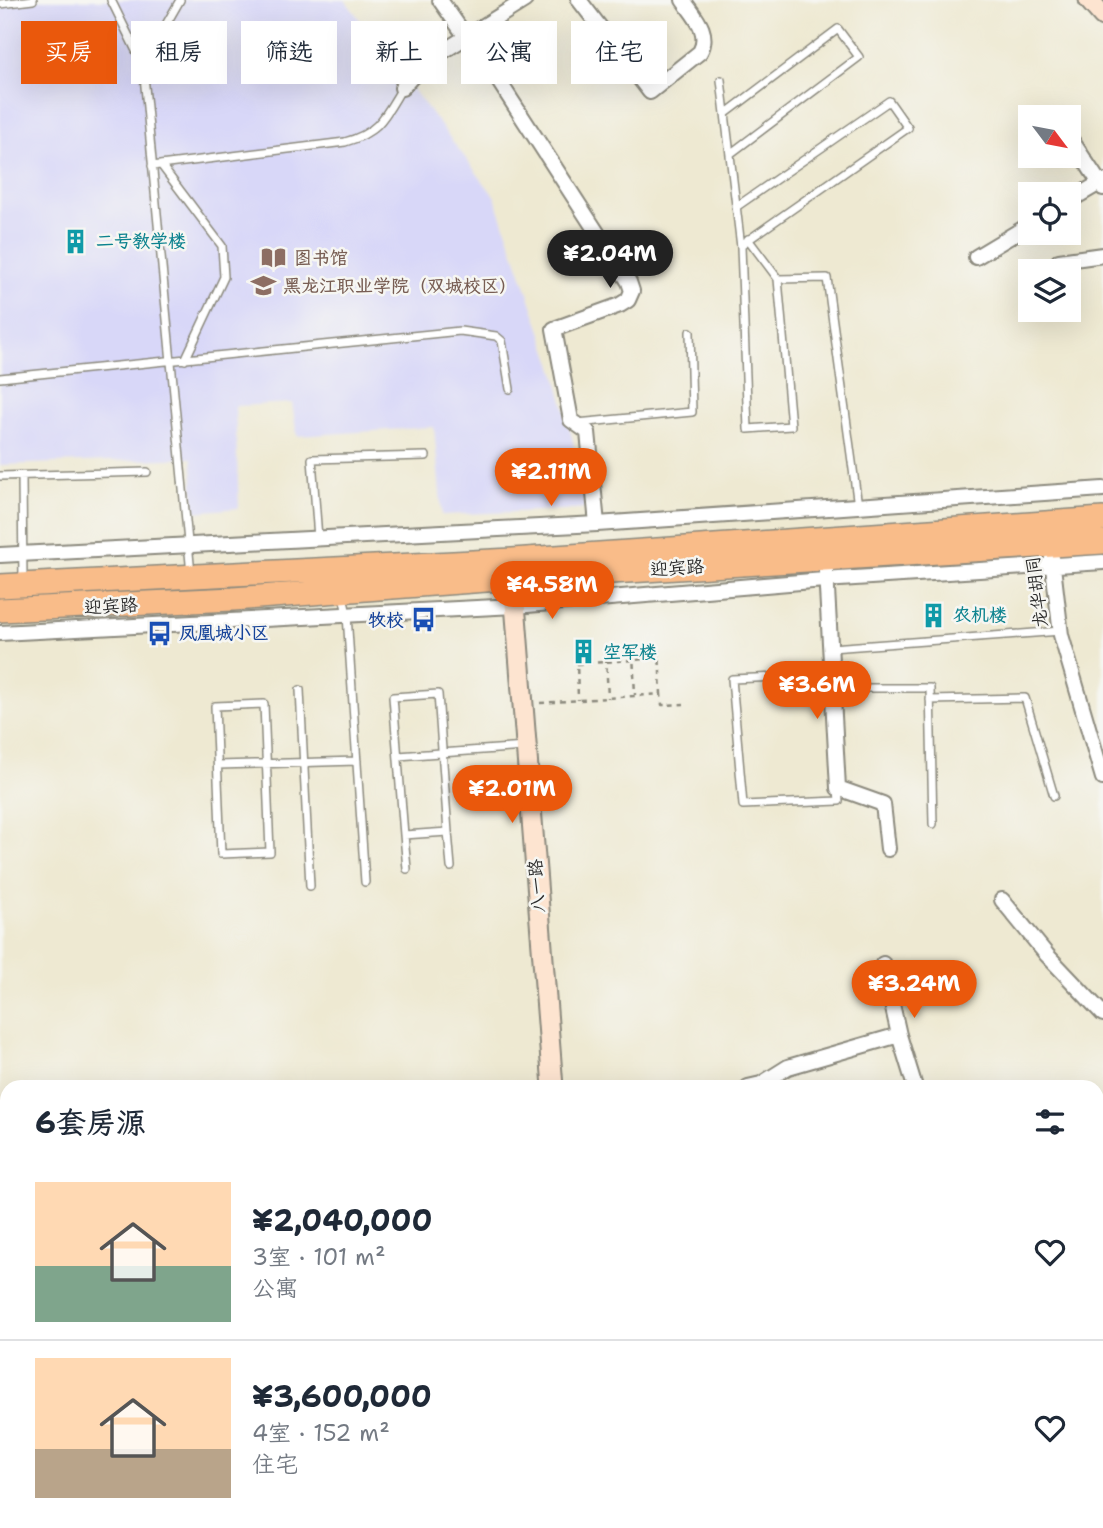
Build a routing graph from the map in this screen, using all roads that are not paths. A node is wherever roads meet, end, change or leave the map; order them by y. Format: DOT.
graph roads {
  1 [pos="33,0"];
  2 [pos="111,0"];
  3 [pos="180,0"];
  4 [pos="440,0"];
  5 [pos="525,0"];
  6 [pos="579,0"];
  7 [pos="683,0"];
  8 [pos="1089,0"];
  9 [pos="0,5"];
  10 [pos="1103,16"];
  11 [pos="168,21"];
  12 [pos="491,21"];
  13 [pos="461,28"];
  14 [pos="461,40"];
  15 [pos="131,41"];
  16 [pos="721,80"];
  17 [pos="145,84"];
  18 [pos="499,84"];
  19 [pos="402,88"];
  20 [pos="725,114"];
  21 [pos="730,154"];
  22 [pos="1082,155"];
  23 [pos="161,165"];
  24 [pos="152,166"];
  25 [pos="1102,184"];
  26 [pos="1081,195"];
  27 [pos="736,207"];
  28 [pos="1018,232"];
  29 [pos="748,239"];
  30 [pos="741,245"];
  31 [pos="1103,255"];
  32 [pos="976,257"];
  33 [pos="1074,259"];
  34 [pos="778,279"];
  35 [pos="690,332"];
  36 [pos="185,360"];
  37 [pos="170,362"];
  38 [pos="0,378"];
  39 [pos="510,389"];
  40 [pos="576,424"];
  41 [pos="426,456"];
  42 [pos="146,472"];
  43 [pos="22,475"];
  44 [pos="0,476"];
  45 [pos="1103,489"];
  46 [pos="858,506"];
  47 [pos="1103,519"];
  48 [pos="597,524"];
  49 [pos="318,539"];
  50 [pos="1103,542"];
  51 [pos="1050,544"];
  52 [pos="189,547"];
  53 [pos="23,554"];
  54 [pos="0,555"];
  55 [pos="1103,562"];
  56 [pos="512,569"];
  57 [pos="826,570"];
  58 [pos="191,577"];
  59 [pos="11,585"];
  60 [pos="343,591"];
  61 [pos="515,606"];
  62 [pos="0,610"];
  63 [pos="347,615"];
  64 [pos="1060,631"];
  65 [pos="0,633"];
  66 [pos="830,648"];
  67 [pos="777,677"];
  68 [pos="832,688"];
  69 [pos="300,690"];
  70 [pos="930,699"];
  71 [pos="527,747"];
  72 [pos="442,753"];
  73 [pos="398,756"];
  74 [pos="357,761"];
  75 [pos="304,763"];
  76 [pos="267,764"];
  77 [pos="218,765"];
  78 [pos="1103,778"];
  79 [pos="838,788"];
  80 [pos="1054,796"];
  81 [pos="933,824"];
  82 [pos="448,832"];
  83 [pos="404,835"];
  84 [pos="888,849"];
  85 [pos="451,867"];
  86 [pos="407,869"];
  87 [pos="365,882"];
  88 [pos="310,886"];
  89 [pos="1002,900"];
  90 [pos="883,964"];
  91 [pos="1103,1014"];
  92 [pos="899,1035"];
  93 [pos="552,1080"];
  94 [pos="771,1080"];
  95 [pos="913,1080"];
  1 -- 9 [label="lane"];
  2 -- 15 [label="lane"];
  3 -- 11 [label="lane"];
  4 -- 13 [label="street"];
  5 -- 12 [label="street"];
  6 -- 7 [label="street"];
  8 -- 10 [label="street"];
  14 -- 19 [label="street"];
  16 -- 20 [label="lane"];
  17 -- 24 [label="lane"];
  18 -- 40 [label="street"];
  19 -- 23 [label="lane"];
  20 -- 21 [label="lane"];
  20 -- 21 [label="lane"];
  21 -- 27 [label="lane"];
  22 -- 25 [label="street"];
  23 -- 24 [label="lane"];
  23 -- 36 [label="lane"];
  24 -- 37 [label="lane"];
  25 -- 26 [label="street"];
  27 -- 29 [label="lane"];
  27 -- 30 [label="lane"];
  28 -- 32 [label="street"];
  29 -- 30 [label="lane"];
  29 -- 34 [label="lane"];
  30 -- 34 [label="lane"];
  31 -- 33 [label="street"];
  34 -- 46 [label="lane"];
  35 -- 40 [label="lane"];
  36 -- 37 [label="lane"];
  36 -- 39 [label="lane"];
  37 -- 38 [label="lane"];
  37 -- 52 [label="lane"];
  40 -- 48 [label="street"];
  41 -- 49 [label="lane"];
  42 -- 43 [label="lane"];
  43 -- 44 [label="lane"];
  43 -- 53 [label="lane"];
  45 -- 46 [label="street"];
  46 -- 48 [label="street"];
  47 -- 51 [label="main road, 迎宾路"];
  48 -- 49 [label="street"];
  49 -- 52 [label="street"];
  50 -- 51 [label="main road, 迎宾路"];
  51 -- 55 [label="street"];
  51 -- 56 [label="main road, 迎宾路"];
  51 -- 57 [label="main road, 迎宾路"];
  51 -- 64 [label="street, 龙华胡同"];
  52 -- 53 [label="street"];
  52 -- 58 [label="lane"];
  53 -- 54 [label="street"];
  53 -- 59 [label="lane"];
  56 -- 57 [label="main road, 迎宾路"];
  56 -- 58 [label="main road, 迎宾路"];
  56 -- 60 [label="main road, 迎宾路"];
  56 -- 61 [label="street, 八一路"];
  57 -- 61 [label="street"];
  57 -- 66 [label="street"];
  58 -- 59 [label="main road, 迎宾路"];
  60 -- 62 [label="main road, 迎宾路"];
  60 -- 63 [label="lane"];
  61 -- 63 [label="street"];
  61 -- 71 [label="street, 八一路"];
  63 -- 65 [label="street"];
  63 -- 74 [label="lane"];
  64 -- 66 [label="lane"];
  64 -- 78 [label="street, 龙华胡同"];
  66 -- 68 [label="street"];
  67 -- 79 [label="lane"];
  68 -- 70 [label="lane"];
  68 -- 79 [label="street"];
  69 -- 75 [label="lane"];
  70 -- 80 [label="lane"];
  70 -- 81 [label="lane"];
  71 -- 72 [label="lane"];
  71 -- 93 [label="street, 八一路"];
  72 -- 73 [label="lane"];
  72 -- 73 [label="lane"];
  72 -- 82 [label="lane"];
  73 -- 83 [label="lane"];
  74 -- 75 [label="lane"];
  74 -- 87 [label="lane"];
  75 -- 76 [label="lane"];
  75 -- 88 [label="lane"];
  76 -- 77 [label="lane"];
  76 -- 77 [label="lane"];
  76 -- 77 [label="lane"];
  79 -- 84 [label="street"];
  82 -- 83 [label="lane"];
  82 -- 85 [label="lane"];
  83 -- 86 [label="lane"];
  89 -- 91 [label="street"];
  90 -- 92 [label="street"];
  92 -- 94 [label="street"];
  92 -- 95 [label="street"];
}
